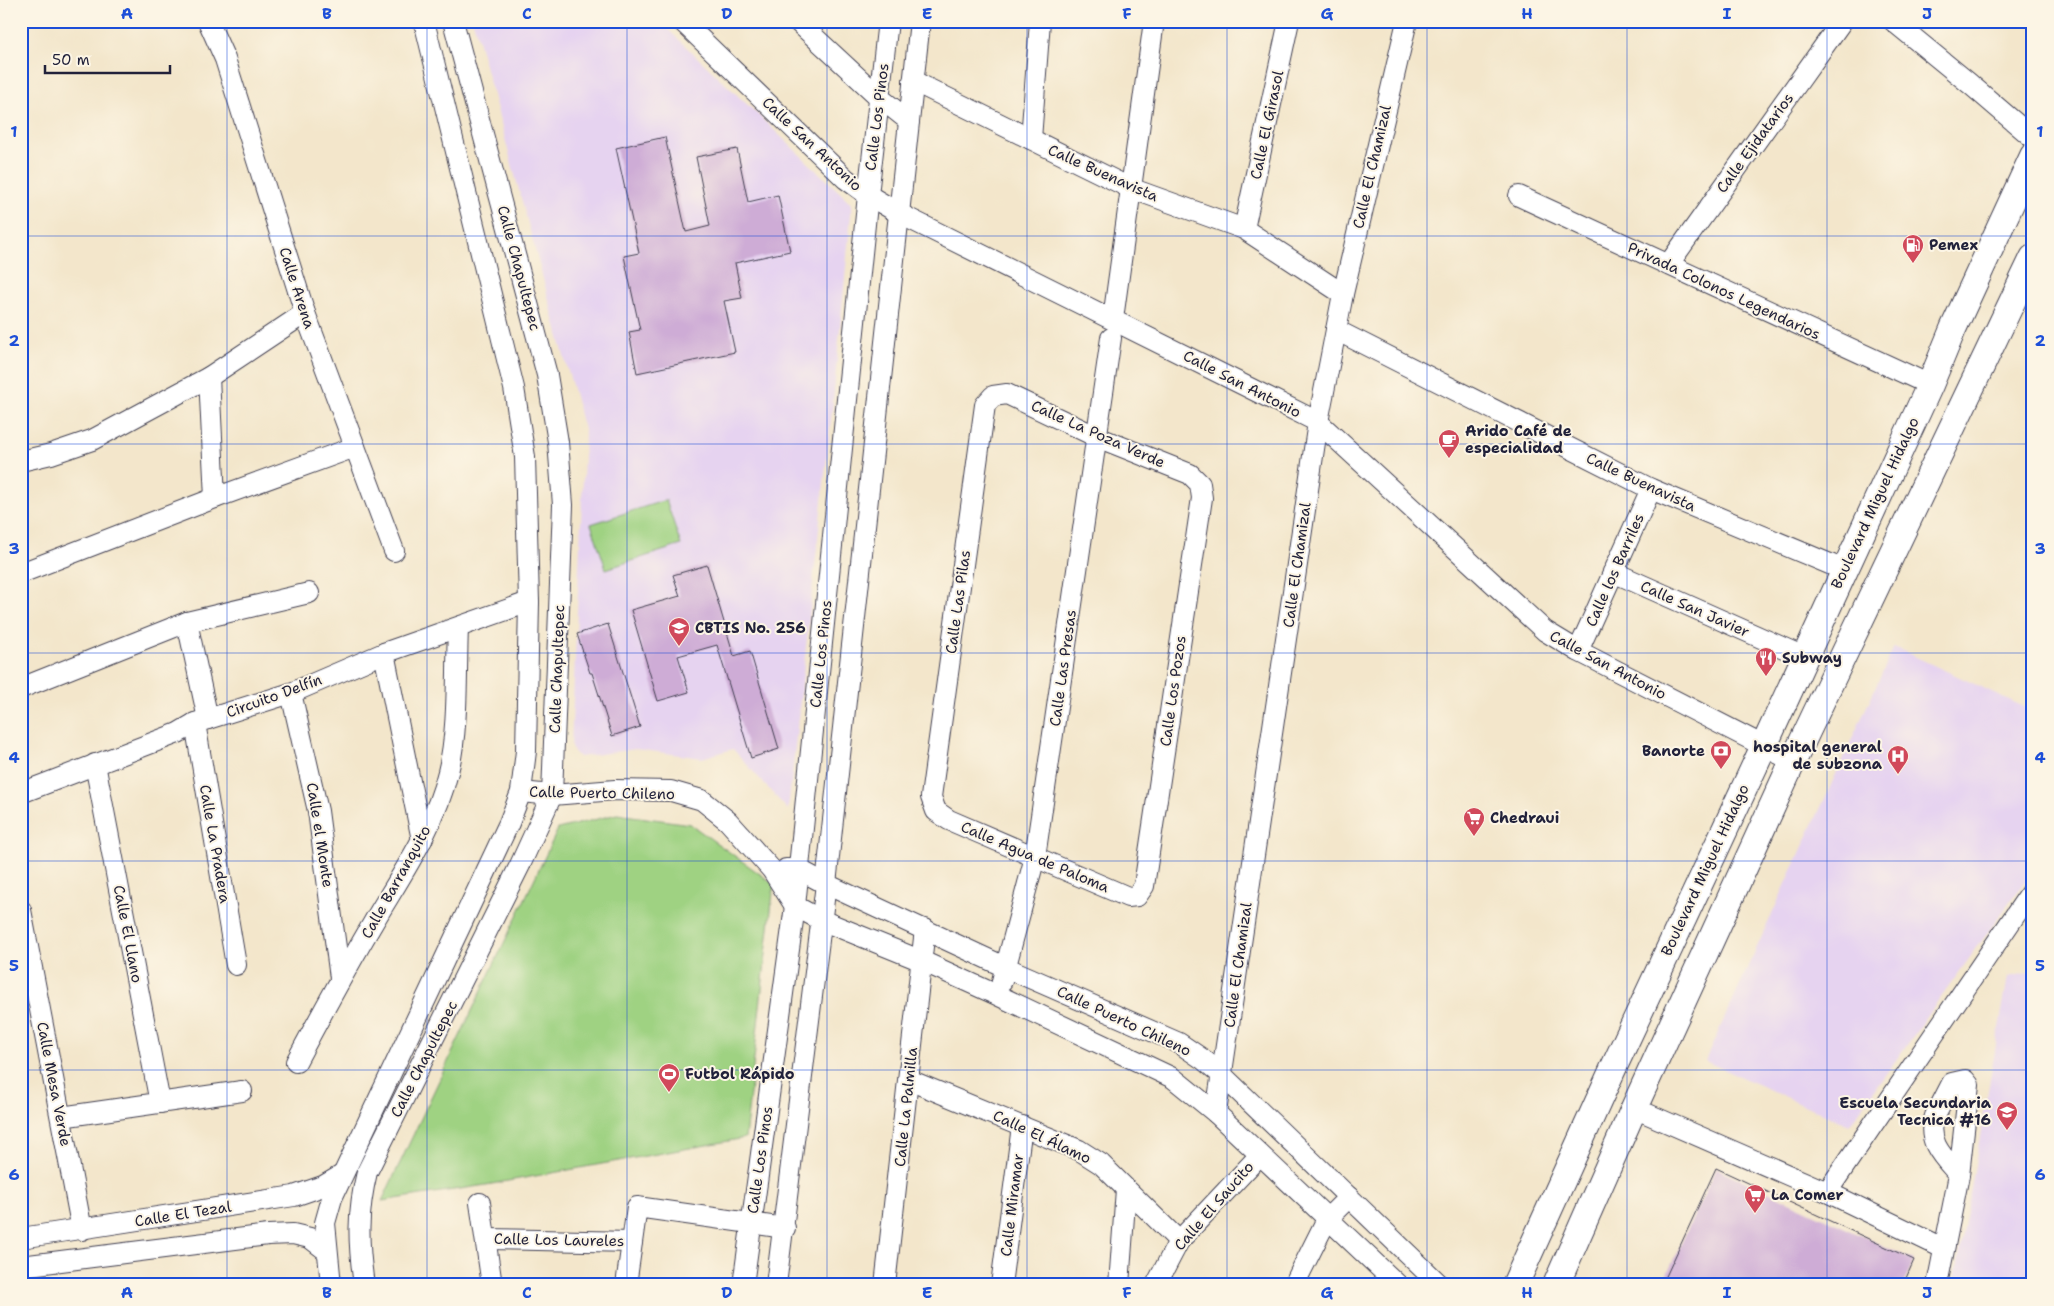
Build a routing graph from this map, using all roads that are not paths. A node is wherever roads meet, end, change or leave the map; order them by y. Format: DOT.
graph roads {
  1 [pos="208,21"];
  2 [pos="424,21"];
  3 [pos="453,21"];
  4 [pos="682,21"];
  5 [pos="797,21"];
  6 [pos="888,21"];
  7 [pos="920,21"];
  8 [pos="1040,21"];
  9 [pos="1154,21"];
  10 [pos="1289,21"];
  11 [pos="1407,21"];
  12 [pos="1842,21"];
  13 [pos="1893,21"];
  14 [pos="913,82"];
  15 [pos="880,98"];
  16 [pos="908,121"];
  17 [pos="2033,138"];
  18 [pos="1031,139"];
  19 [pos="2033,156"];
  20 [pos="1130,188"];
  21 [pos="868,195"];
  22 [pos="1519,196"];
  23 [pos="900,214"];
  24 [pos="1244,229"];
  25 [pos="2033,258"];
  26 [pos="1668,265"];
  27 [pos="1343,294"];
  28 [pos="305,313"];
  29 [pos="1112,329"];
  30 [pos="1336,330"];
  31 [pos="209,377"];
  32 [pos="1930,385"];
  33 [pos="993,396"];
  34 [pos="1318,422"];
  35 [pos="1097,437"];
  36 [pos="355,446"];
  37 [pos="21,461"];
  38 [pos="1200,484"];
  39 [pos="1651,489"];
  40 [pos="215,498"];
  41 [pos="394,551"];
  42 [pos="1844,570"];
  43 [pos="1613,572"];
  44 [pos="21,573"];
  45 [pos="309,593"];
  46 [pos="529,602"];
  47 [pos="187,622"];
  48 [pos="458,628"];
  49 [pos="1578,651"];
  50 [pos="384,653"];
  51 [pos="1804,658"];
  52 [pos="21,688"];
  53 [pos="291,693"];
  54 [pos="201,721"];
  55 [pos="1764,746"];
  56 [pos="1793,761"];
  57 [pos="95,764"];
  58 [pos="521,792"];
  59 [pos="21,793"];
  60 [pos="552,795"];
  61 [pos="936,811"];
  62 [pos="422,840"];
  63 [pos="1036,857"];
  64 [pos="798,869"];
  65 [pos="772,870"];
  66 [pos="826,884"];
  67 [pos="2033,889"];
  68 [pos="1137,896"];
  69 [pos="794,906"];
  70 [pos="21,910"];
  71 [pos="821,920"];
  72 [pos="925,929"];
  73 [pos="1673,939"];
  74 [pos="1704,954"];
  75 [pos="922,961"];
  76 [pos="236,965"];
  77 [pos="1006,968"];
  78 [pos="340,978"];
  79 [pos="997,994"];
  80 [pos="296,1062"];
  81 [pos="1222,1075"];
  82 [pos="910,1080"];
  83 [pos="242,1091"];
  84 [pos="160,1103"];
  85 [pos="1634,1108"];
  86 [pos="1216,1113"];
  87 [pos="60,1117"];
  88 [pos="1022,1126"];
  89 [pos="1260,1154"];
  90 [pos="1959,1175"];
  91 [pos="340,1176"];
  92 [pos="1126,1189"];
  93 [pos="1827,1192"];
  94 [pos="1349,1197"];
  95 [pos="480,1203"];
  96 [pos="1327,1219"];
  97 [pos="751,1224"];
  98 [pos="784,1228"];
  99 [pos="82,1230"];
  100 [pos="21,1238"];
  101 [pos="486,1239"];
  102 [pos="1179,1241"];
  103 [pos="632,1242"];
  104 [pos="1943,1248"];
  105 [pos="327,1251"];
  106 [pos="21,1266"];
  107 [pos="331,1285"];
  108 [pos="364,1285"];
  109 [pos="492,1285"];
  110 [pos="626,1285"];
  111 [pos="743,1285"];
  112 [pos="776,1285"];
  113 [pos="885,1285"];
  114 [pos="1001,1285"];
  115 [pos="1119,1285"];
  116 [pos="1156,1285"];
  117 [pos="1294,1285"];
  118 [pos="1398,1285"];
  119 [pos="1440,1285"];
  120 [pos="1515,1285"];
  121 [pos="1556,1285"];
  122 [pos="1937,1285"];
  1 -- 28 [label="street, Calle Arena"];
  2 -- 46 [label="street, Calle Chapultepec"];
  3 -- 60 [label="street, Calle Chapultepec"];
  4 -- 21 [label="street, Calle San Antonio"];
  5 -- 15 [label="street"];
  6 -- 15 [label="street, Calle Los Pinos"];
  7 -- 14 [label="street, Calle Los Pinos"];
  8 -- 18 [label="street"];
  9 -- 20 [label="street, Calle Las Presas"];
  10 -- 24 [label="street, Calle El Girasol"];
  11 -- 27 [label="street, Calle El Chamizal"];
  12 -- 26 [label="street, Calle Ejidatarios"];
  13 -- 17 [label="street"];
  14 -- 16 [label="street, Calle Los Pinos"];
  14 -- 18 [label="street, Calle Buenavista"];
  15 -- 16 [label="street"];
  15 -- 21 [label="street, Calle Los Pinos"];
  16 -- 23 [label="street, Calle Los Pinos"];
  18 -- 20 [label="street, Calle Buenavista"];
  19 -- 32 [label="main road, Boulevard Miguel Hidalgo"];
  20 -- 24 [label="street, Calle Buenavista"];
  20 -- 29 [label="street, Calle Las Presas"];
  21 -- 23 [label="street, Calle San Antonio"];
  21 -- 64 [label="street, Calle Los Pinos"];
  22 -- 26 [label="street, Privada Colonos Legendarios"];
  23 -- 29 [label="street, Calle San Antonio"];
  23 -- 66 [label="street, Calle Los Pinos"];
  24 -- 27 [label="street, Calle Buenavista"];
  25 -- 56 [label="main road"];
  26 -- 32 [label="street, Privada Colonos Legendarios"];
  27 -- 30 [label="street, Calle El Chamizal"];
  28 -- 31 [label="street"];
  28 -- 36 [label="street, Calle Arena"];
  29 -- 34 [label="street, Calle San Antonio"];
  29 -- 35 [label="street, Calle Las Presas"];
  30 -- 34 [label="street, Calle El Chamizal"];
  30 -- 39 [label="street, Calle Buenavista"];
  31 -- 37 [label="street"];
  31 -- 40 [label="street"];
  32 -- 42 [label="main road, Boulevard Miguel Hidalgo"];
  33 -- 35 [label="street, Calle La Poza Verde"];
  33 -- 61 [label="street, Calle Las Pilas"];
  34 -- 49 [label="street, Calle San Antonio"];
  34 -- 81 [label="street, Calle El Chamizal"];
  35 -- 38 [label="street, Calle La Poza Verde"];
  35 -- 63 [label="street, Calle Las Presas"];
  36 -- 40 [label="street"];
  36 -- 41 [label="street, Calle Arena"];
  38 -- 68 [label="street, Calle Los Pozos"];
  39 -- 42 [label="street, Calle Buenavista"];
  39 -- 43 [label="street, Calle los Barriles"];
  40 -- 44 [label="street"];
  42 -- 51 [label="main road, Boulevard Miguel Hidalgo"];
  43 -- 49 [label="street, Calle los Barriles"];
  43 -- 51 [label="street, Calle San Javier"];
  45 -- 47 [label="street"];
  46 -- 48 [label="street, Circuito Delfín"];
  46 -- 58 [label="street, Calle Chapultepec"];
  47 -- 52 [label="street"];
  47 -- 54 [label="street, Calle La Pradera"];
  48 -- 50 [label="street, Circuito Delfín"];
  48 -- 62 [label="street, Calle Barranquito"];
  49 -- 55 [label="street, Calle San Antonio"];
  50 -- 53 [label="street, Circuito Delfín"];
  50 -- 62 [label="street"];
  51 -- 55 [label="main road, Boulevard Miguel Hidalgo"];
  53 -- 54 [label="street, Circuito Delfín"];
  53 -- 78 [label="street, Calle el Monte"];
  54 -- 57 [label="street, Circuito Delfín"];
  54 -- 76 [label="street, Calle La Pradera"];
  55 -- 56 [label="street, Calle San Antonio"];
  55 -- 73 [label="main road, Boulevard Miguel Hidalgo"];
  56 -- 74 [label="main road"];
  57 -- 59 [label="street, Circuito Delfín"];
  57 -- 84 [label="street, Calle El Llano"];
  58 -- 60 [label="street, Calle Puerto Chileno"];
  58 -- 91 [label="street, Calle Chapultepec"];
  60 -- 65 [label="street, Calle Puerto Chileno"];
  60 -- 108 [label="street, Calle Chapultepec"];
  61 -- 63 [label="street, Calle Agua de Paloma"];
  62 -- 78 [label="street, Calle Barranquito"];
  63 -- 68 [label="street, Calle Agua de Paloma"];
  63 -- 77 [label="street, Calle Las Presas"];
  64 -- 65 [label="street"];
  64 -- 66 [label="street, Calle Puerto Chileno"];
  64 -- 69 [label="street, Calle Los Pinos"];
  65 -- 69 [label="street, Calle Puerto Chileno"];
  66 -- 71 [label="street, Calle Los Pinos"];
  66 -- 72 [label="street, Calle Puerto Chileno"];
  67 -- 93 [label="street"];
  69 -- 71 [label="street, Calle Puerto Chileno"];
  69 -- 97 [label="street, Calle Los Pinos"];
  70 -- 87 [label="street, Calle Mesa Verde"];
  71 -- 75 [label="street, Calle Puerto Chileno"];
  71 -- 98 [label="street, Calle Los Pinos"];
  72 -- 75 [label="street, Calle La Palmilla"];
  72 -- 77 [label="street, Calle Puerto Chileno"];
  73 -- 74 [label="main road"];
  73 -- 120 [label="main road, Boulevard Miguel Hidalgo"];
  74 -- 85 [label="main road"];
  75 -- 79 [label="street, Calle Puerto Chileno"];
  75 -- 82 [label="street, Calle La Palmilla"];
  77 -- 79 [label="street, Calle Las Presas"];
  77 -- 81 [label="street, Calle Puerto Chileno"];
  78 -- 80 [label="street, Calle Barranquito"];
  79 -- 86 [label="street, Calle Puerto Chileno"];
  81 -- 86 [label="street, Calle El Chamizal"];
  81 -- 94 [label="street, Calle Puerto Chileno"];
  82 -- 88 [label="street, Calle El Álamo"];
  82 -- 113 [label="street, Calle La Palmilla"];
  83 -- 84 [label="street"];
  84 -- 87 [label="street"];
  85 -- 93 [label="street"];
  85 -- 121 [label="main road"];
  86 -- 89 [label="street, Calle Puerto Chileno"];
  87 -- 99 [label="street, Calle Mesa Verde"];
  88 -- 92 [label="street, Calle El Álamo"];
  88 -- 114 [label="street, Calle Miramar"];
  89 -- 96 [label="street, Calle Puerto Chileno"];
  89 -- 102 [label="street, Calle El Saucito"];
  90 -- 104 [label="street"];
  91 -- 99 [label="street, Calle El Tezal"];
  91 -- 105 [label="street, Calle Chapultepec"];
  92 -- 102 [label="street, Calle El Álamo"];
  92 -- 115 [label="street"];
  93 -- 104 [label="street"];
  94 -- 96 [label="street"];
  94 -- 119 [label="street, Calle Puerto Chileno"];
  95 -- 101 [label="street"];
  96 -- 117 [label="street"];
  96 -- 118 [label="street, Calle Puerto Chileno"];
  97 -- 98 [label="street"];
  97 -- 103 [label="street"];
  97 -- 111 [label="street, Calle Los Pinos"];
  98 -- 112 [label="street, Calle Los Pinos"];
  99 -- 100 [label="street, Calle El Tezal"];
  101 -- 103 [label="street, Calle Los Laureles"];
  101 -- 109 [label="street"];
  102 -- 116 [label="street, Calle El Saucito"];
  103 -- 110 [label="street"];
  104 -- 122 [label="street"];
  105 -- 106 [label="street, Calle El Tezal"];
  105 -- 107 [label="street, Calle Chapultepec"];
}
